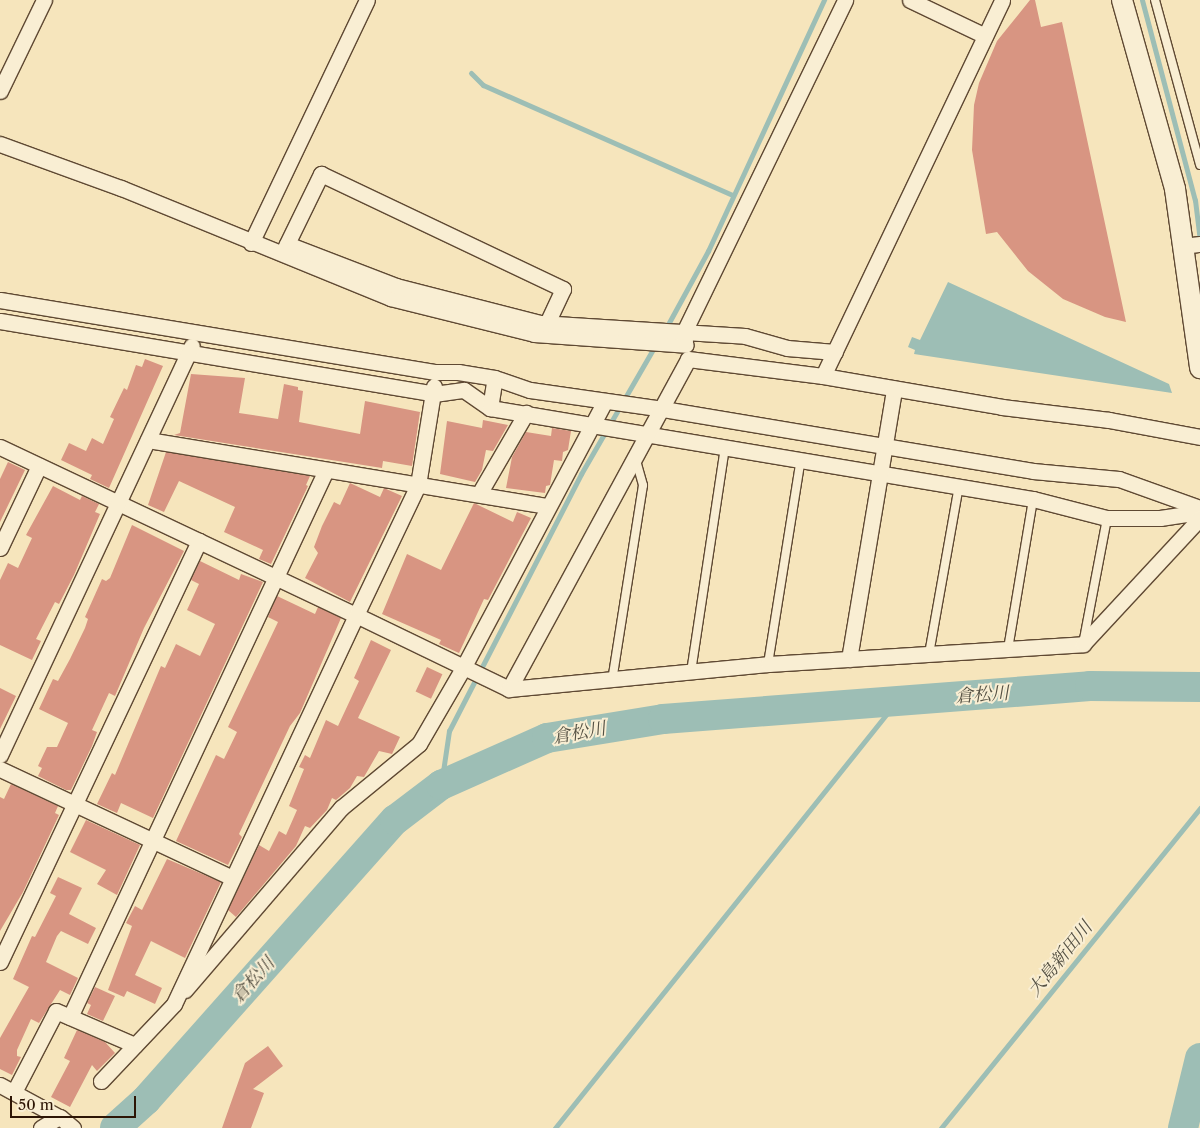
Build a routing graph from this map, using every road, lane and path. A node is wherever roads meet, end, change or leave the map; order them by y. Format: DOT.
graph roads {
  1 [pos="44,0"];
  2 [pos="367,0"];
  3 [pos="845,0"];
  4 [pos="910,0"];
  5 [pos="1002,0"];
  6 [pos="1122,0"];
  7 [pos="1155,0"];
  8 [pos="985,36"];
  9 [pos="0,92"];
  10 [pos="0,144"];
  11 [pos="1200,165"];
  12 [pos="251,243"];
  13 [pos="1192,245"];
  14 [pos="284,250"];
  15 [pos="0,300"];
  16 [pos="0,321"];
  17 [pos="548,323"];
  18 [pos="198,333"];
  19 [pos="686,346"];
  20 [pos="835,352"];
  21 [pos="188,354"];
  22 [pos="1200,368"];
  23 [pos="434,372"];
  24 [pos="824,376"];
  25 [pos="495,378"];
  26 [pos="894,389"];
  27 [pos="434,394"];
  28 [pos="605,401"];
  29 [pos="490,408"];
  30 [pos="663,409"];
  31 [pos="526,413"];
  32 [pos="594,424"];
  33 [pos="650,434"];
  34 [pos="1200,437"];
  35 [pos="148,440"];
  36 [pos="0,447"];
  37 [pos="725,447"];
  38 [pos="884,447"];
  39 [pos="801,460"];
  40 [pos="636,461"];
  41 [pos="39,466"];
  42 [pos="326,470"];
  43 [pos="880,473"];
  44 [pos="418,485"];
  45 [pos="959,486"];
  46 [pos="479,494"];
  47 [pos="1033,499"];
  48 [pos="119,503"];
  49 [pos="548,506"];
  50 [pos="1200,510"];
  51 [pos="1107,518"];
  52 [pos="1200,518"];
  53 [pos="199,541"];
  54 [pos="0,548"];
  55 [pos="276,577"];
  56 [pos="356,615"];
  57 [pos="1083,644"];
  58 [pos="1008,649"];
  59 [pos="928,654"];
  60 [pos="849,659"];
  61 [pos="768,664"];
  62 [pos="464,668"];
  63 [pos="691,673"];
  64 [pos="612,681"];
  65 [pos="509,689"];
  66 [pos="0,755"];
  67 [pos="0,769"];
  68 [pos="74,804"];
  69 [pos="152,840"];
  70 [pos="231,877"];
  71 [pos="0,962"];
  72 [pos="174,1004"];
  73 [pos="70,1017"];
  74 [pos="135,1046"];
  75 [pos="101,1081"];
  76 [pos="0,1085"];
  77 [pos="14,1092"];
  78 [pos="60,1118"];
  79 [pos="41,1128"];
  80 [pos="73,1128"];
  1 -- 9 [label="street"];
  2 -- 12 [label="street"];
  3 -- 19 [label="street"];
  4 -- 8 [label="street"];
  5 -- 8 [label="street"];
  6 -- 13 [label="street"];
  7 -- 11 [label="lane"];
  8 -- 20 [label="street"];
  10 -- 12 [label="street"];
  12 -- 14 [label="street"];
  13 -- 22 [label="street"];
  14 -- 17 [label="street"];
  14 -- 17 [label="street"];
  14 -- 19 [label="street"];
  15 -- 18 [label="street"];
  16 -- 21 [label="street"];
  17 -- 19 [label="street"];
  18 -- 21 [label="street"];
  18 -- 23 [label="street"];
  19 -- 20 [label="street"];
  19 -- 24 [label="street"];
  19 -- 30 [label="street"];
  20 -- 24 [label="street"];
  21 -- 27 [label="street"];
  21 -- 35 [label="street"];
  23 -- 25 [label="street"];
  23 -- 27 [label="street"];
  24 -- 26 [label="street"];
  25 -- 28 [label="street"];
  25 -- 29 [label="street"];
  26 -- 34 [label="street"];
  26 -- 38 [label="street"];
  27 -- 29 [label="street"];
  27 -- 44 [label="street"];
  28 -- 30 [label="street"];
  28 -- 32 [label="street"];
  29 -- 31 [label="street"];
  30 -- 33 [label="street"];
  30 -- 38 [label="street"];
  31 -- 32 [label="street"];
  31 -- 46 [label="street"];
  32 -- 33 [label="street"];
  32 -- 49 [label="street"];
  33 -- 37 [label="street"];
  33 -- 40 [label="street"];
  35 -- 42 [label="street"];
  35 -- 48 [label="street"];
  36 -- 41 [label="street"];
  37 -- 39 [label="street"];
  37 -- 63 [label="lane"];
  38 -- 43 [label="street"];
  38 -- 50 [label="street"];
  39 -- 43 [label="street"];
  39 -- 61 [label="lane"];
  40 -- 64 [label="lane"];
  40 -- 65 [label="street"];
  41 -- 48 [label="street"];
  41 -- 54 [label="street"];
  42 -- 44 [label="street"];
  42 -- 55 [label="street"];
  43 -- 45 [label="street"];
  43 -- 60 [label="street"];
  44 -- 46 [label="street"];
  44 -- 56 [label="street"];
  45 -- 47 [label="street"];
  45 -- 59 [label="lane"];
  46 -- 49 [label="street"];
  47 -- 51 [label="street"];
  47 -- 58 [label="lane"];
  48 -- 53 [label="street"];
  48 -- 66 [label="street"];
  49 -- 62 [label="street"];
  50 -- 51 [label="street"];
  51 -- 57 [label="lane"];
  52 -- 57 [label="street"];
  53 -- 55 [label="street"];
  53 -- 68 [label="street"];
  55 -- 56 [label="street"];
  55 -- 69 [label="street"];
  56 -- 62 [label="street"];
  56 -- 70 [label="street"];
  57 -- 58 [label="street"];
  58 -- 59 [label="street"];
  59 -- 60 [label="street"];
  60 -- 61 [label="street"];
  61 -- 63 [label="street"];
  62 -- 65 [label="street"];
  62 -- 72 [label="street"];
  63 -- 64 [label="street"];
  64 -- 65 [label="street"];
  67 -- 68 [label="street"];
  68 -- 69 [label="street"];
  68 -- 71 [label="street"];
  69 -- 70 [label="street"];
  69 -- 73 [label="street"];
  70 -- 72 [label="street"];
  72 -- 74 [label="street"];
  73 -- 74 [label="street"];
  73 -- 77 [label="street"];
  74 -- 75 [label="street"];
  76 -- 77 [label="street"];
  77 -- 79 [label="street"];
  78 -- 80 [label="street"];
}
